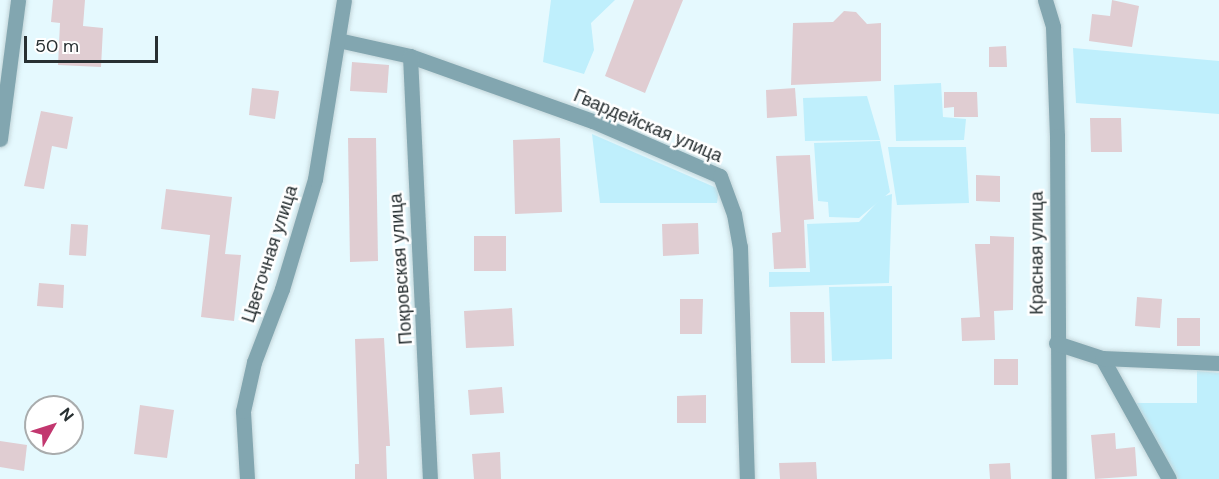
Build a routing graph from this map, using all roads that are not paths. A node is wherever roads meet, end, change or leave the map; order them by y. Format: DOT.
graph roads {
  1 [pos="18,0"];
  2 [pos="344,0"];
  3 [pos="1045,0"];
  4 [pos="338,40"];
  5 [pos="410,56"];
  6 [pos="0,139"];
  7 [pos="1056,343"];
  8 [pos="1102,358"];
  9 [pos="1219,363"];
  10 [pos="247,479"];
  11 [pos="430,479"];
  12 [pos="747,479"];
  13 [pos="1059,479"];
  14 [pos="1169,479"];
  1 -- 6 [label="street"];
  2 -- 4 [label="street, Цветочная улица"];
  3 -- 7 [label="street, Красная улица"];
  4 -- 5 [label="street, Гвардейская улица"];
  4 -- 10 [label="street, Цветочная улица"];
  5 -- 11 [label="street, Покровская улица"];
  5 -- 12 [label="street, Гвардейская улица"];
  7 -- 8 [label="street"];
  7 -- 13 [label="street, Красная улица"];
  8 -- 9 [label="street"];
  8 -- 14 [label="street"];
}
